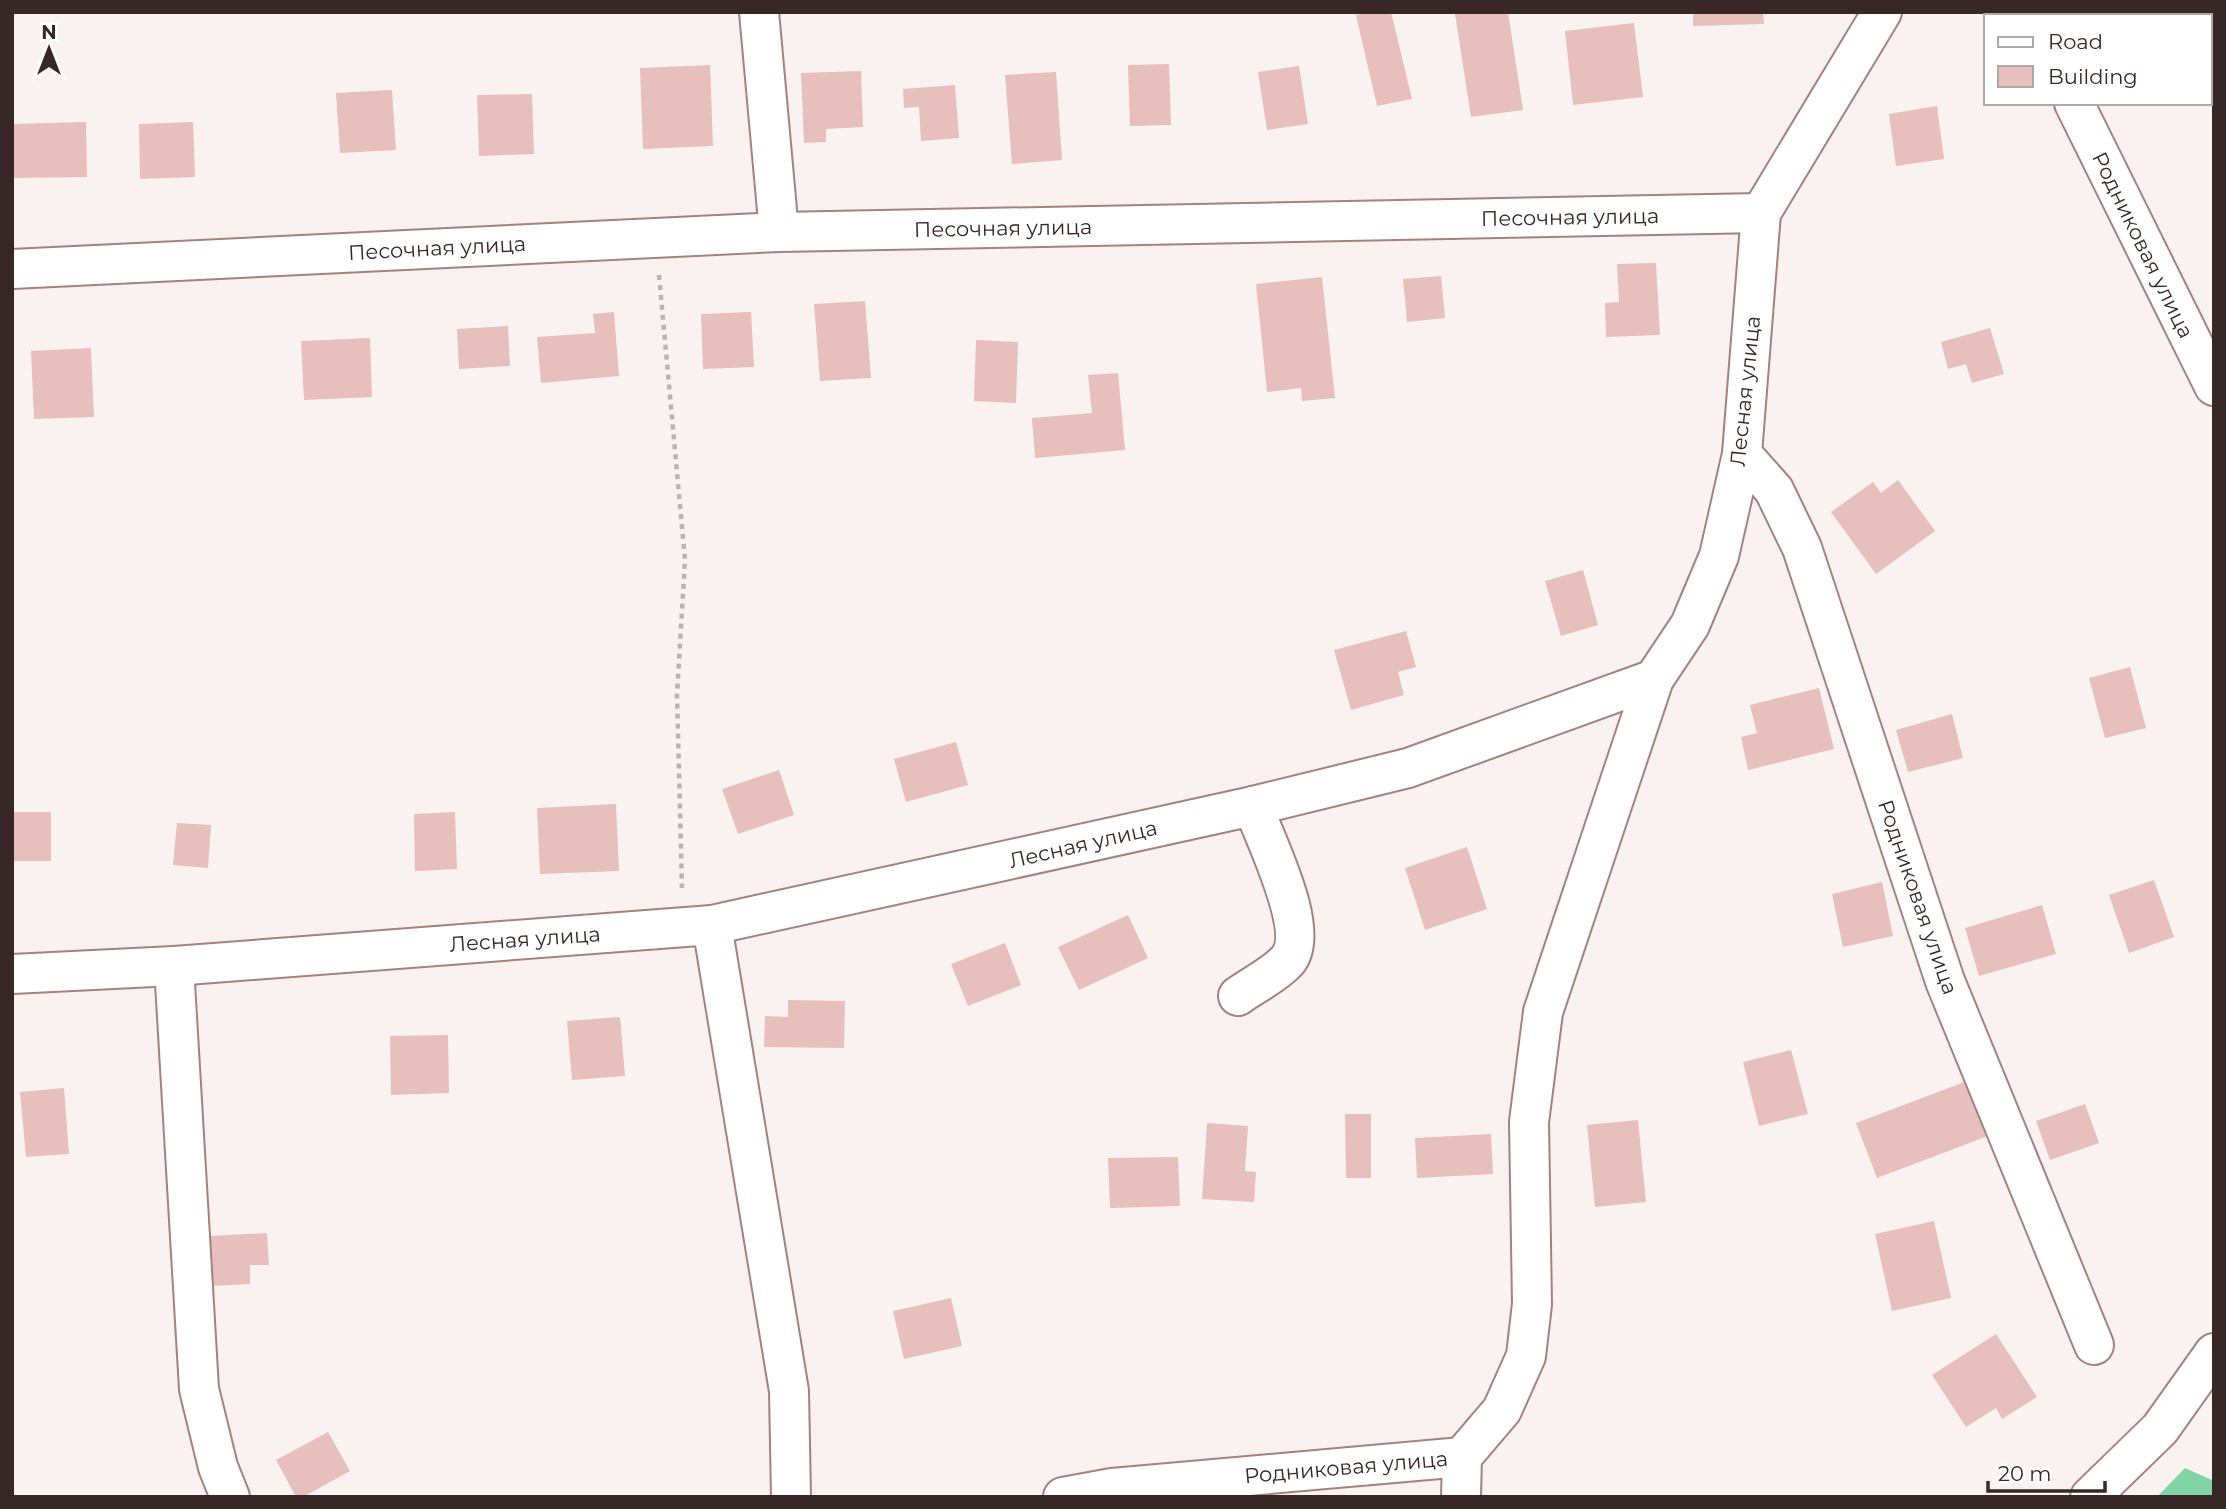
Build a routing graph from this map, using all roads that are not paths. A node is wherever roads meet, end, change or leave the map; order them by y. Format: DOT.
graph roads {
  1 [pos="760,12"];
  2 [pos="1882,12"];
  3 [pos="2075,105"];
  4 [pos="1761,213"];
  5 [pos="779,232"];
  6 [pos="12,269"];
  7 [pos="2214,386"];
  8 [pos="1742,454"];
  9 [pos="1654,679"];
  10 [pos="1253,806"];
  11 [pos="698,926"];
  12 [pos="174,966"];
  13 [pos="12,974"];
  14 [pos="1238,996"];
  15 [pos="2094,1345"];
  16 [pos="2214,1353"];
  17 [pos="1462,1457"];
  18 [pos="230,1497"];
  19 [pos="791,1497"];
  20 [pos="1063,1497"];
  21 [pos="1461,1497"];
  22 [pos="2090,1497"];
  1 -- 5 [label="street"];
  2 -- 4 [label="street"];
  3 -- 7 [label="street, Родниковая улица"];
  4 -- 5 [label="street, Песочная улица"];
  4 -- 8 [label="street, Лесная улица"];
  5 -- 6 [label="street, Песочная улица"];
  8 -- 9 [label="street, Лесная улица"];
  8 -- 15 [label="street, Родниковая улица"];
  9 -- 10 [label="street, Лесная улица"];
  9 -- 17 [label="street, Родниковая улица"];
  10 -- 11 [label="street, Лесная улица"];
  10 -- 14 [label="street"];
  11 -- 12 [label="street, Лесная улица"];
  11 -- 19 [label="street"];
  12 -- 13 [label="street, Лесная улица"];
  12 -- 18 [label="street"];
  16 -- 22 [label="street"];
  17 -- 20 [label="street, Родниковая улица"];
  17 -- 21 [label="street, Родниковая улица"];
}
